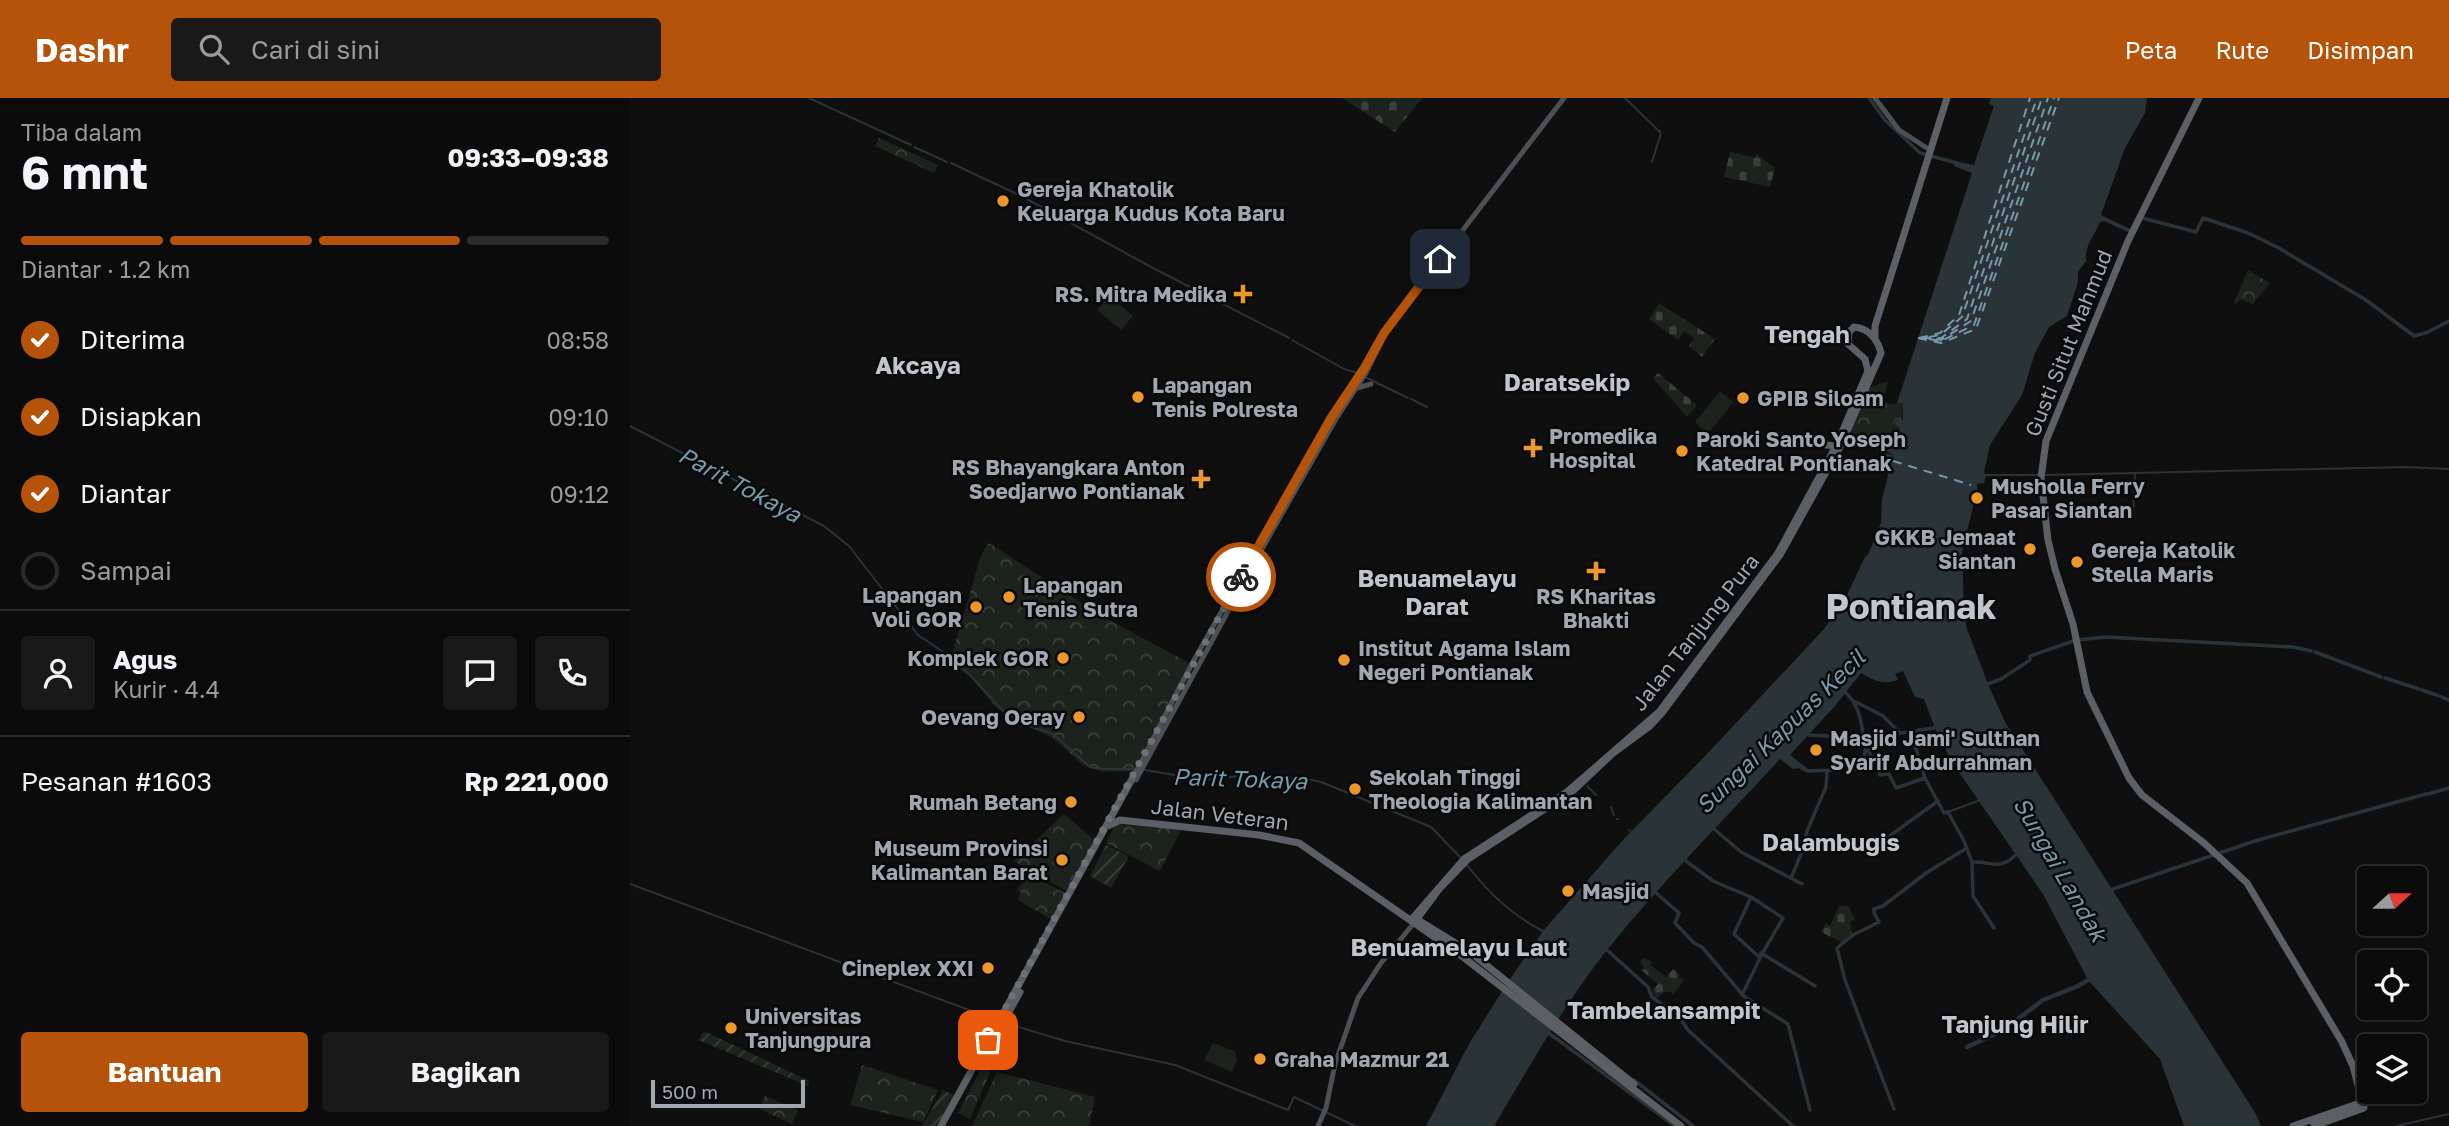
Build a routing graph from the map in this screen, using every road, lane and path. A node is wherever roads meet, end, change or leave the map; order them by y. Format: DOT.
graph roads {
  1 [pos="1564,98"];
  2 [pos="1875,98"];
  3 [pos="1946,98"];
  4 [pos="2199,98"];
  5 [pos="1927,157"];
  6 [pos="1916,190"];
  7 [pos="1866,330"];
  8 [pos="1876,341"];
  9 [pos="1862,356"];
  10 [pos="1871,369"];
  11 [pos="1360,377"];
  12 [pos="1371,384"];
  13 [pos="1356,388"];
  14 [pos="1321,441"];
  15 [pos="1819,444"];
  16 [pos="1839,444"];
  17 [pos="1134,779"];
  18 [pos="1119,809"];
  19 [pos="1145,821"];
  20 [pos="1111,825"];
  21 [pos="1414,920"];
  22 [pos="1001,1021"];
  23 [pos="1613,1069"];
  24 [pos="2363,1105"];
  25 [pos="2300,1125"];
  26 [pos="941,1126"];
  27 [pos="947,1126"];
  28 [pos="1318,1126"];
  29 [pos="1683,1126"];
  30 [pos="2314,1126"];
  1 -- 11 [label="main road"];
  2 -- 5 [label="main road"];
  3 -- 5 [label="highway"];
  3 -- 5 [label="highway"];
  4 -- 24 [label="highway, Gusti Situt Mahmud"];
  5 -- 6 [label="highway"];
  6 -- 7 [label="highway"];
  6 -- 8 [label="highway, Jalan Tanjung Pura"];
  7 -- 8 [label="highway"];
  7 -- 9 [label="highway"];
  8 -- 9 [label="highway"];
  8 -- 10 [label="highway, Jalan Tanjung Pura"];
  9 -- 10 [label="highway"];
  10 -- 16 [label="highway, Jalan Tanjung Pura"];
  11 -- 13 [label="main road"];
  11 -- 14 [label="main road"];
  12 -- 13 [label="main road"];
  13 -- 14 [label="main road"];
  14 -- 17 [label="main road"];
  15 -- 16 [label="highway"];
  16 -- 21 [label="highway, Jalan Tanjung Pura"];
  17 -- 18 [label="highway"];
  17 -- 22 [label="highway"];
  18 -- 19 [label="highway, Jalan Veteran"];
  18 -- 20 [label="highway"];
  19 -- 20 [label="highway, Jalan Veteran"];
  19 -- 21 [label="highway, Jalan Veteran"];
  20 -- 22 [label="highway"];
  21 -- 23 [label="highway"];
  21 -- 23 [label="highway"];
  21 -- 28 [label="main road"];
  22 -- 26 [label="highway"];
  22 -- 27 [label="highway"];
  23 -- 29 [label="highway"];
  24 -- 25 [label="highway"];
  24 -- 30 [label="highway"];
}
